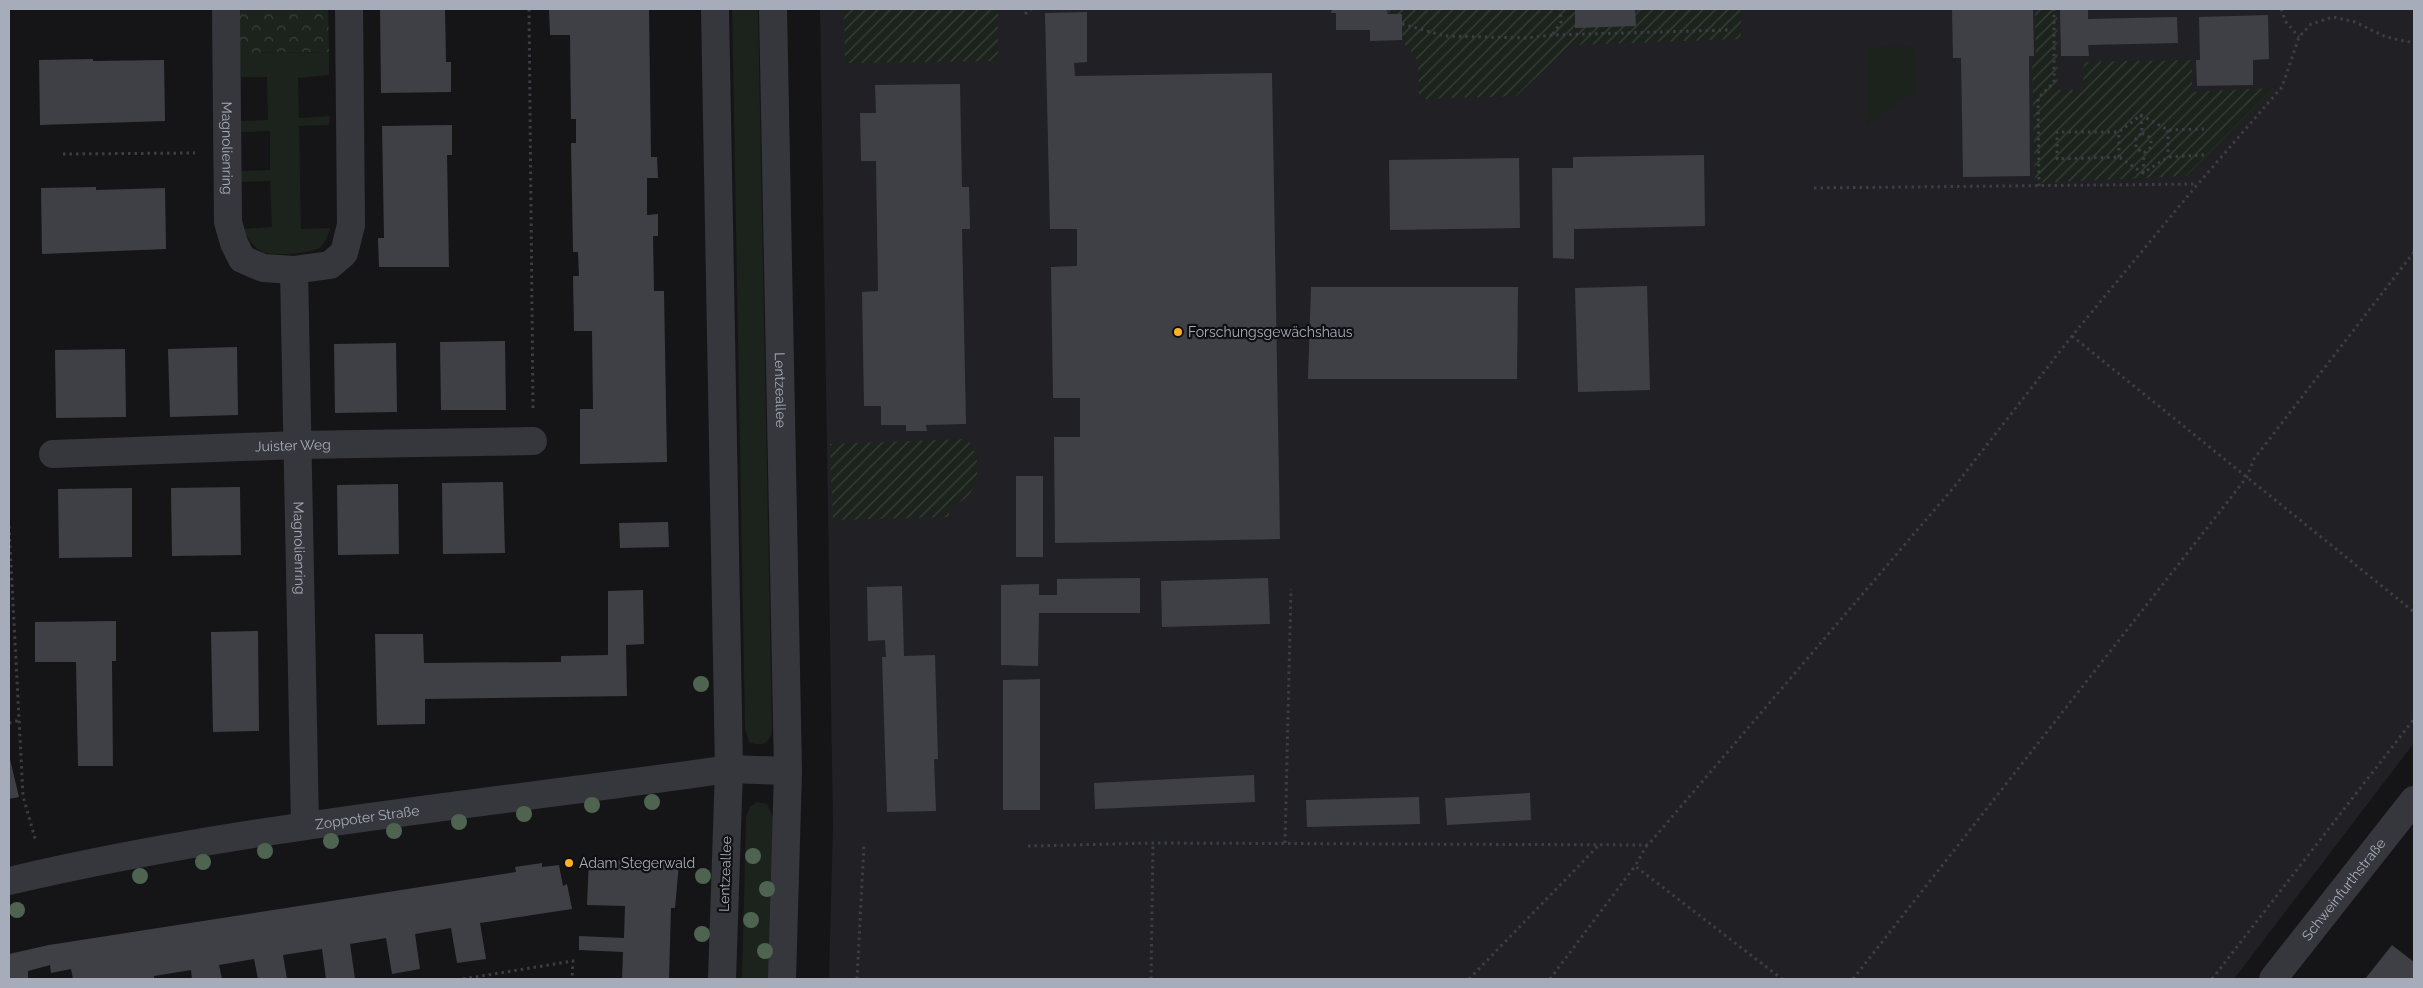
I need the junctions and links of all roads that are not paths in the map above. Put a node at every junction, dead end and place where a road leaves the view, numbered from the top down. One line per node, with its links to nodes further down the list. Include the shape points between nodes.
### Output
1 (226, 9): 5 (street, Magnolienring, via 228,222 242,259 263,268)
2 (349, 9): 5 (street, Magnolienring, via 351,225 344,253 330,265)
3 (715, 9): 9 (street, Lentzeallee)
4 (773, 9): 10 (street, Lentzeallee)
5 (294, 270): 7 (street, Magnolienring)
6 (534, 441): 7 (street, Juister Weg)
7 (299, 445): 8 (street, Juister Weg); 12 (street, Magnolienring)
8 (54, 454)
9 (728, 769): 10 (street); 12 (street, Zoppoter Straße); 14 (street, Lentzeallee)
10 (788, 771): 15 (street, Lentzeallee)
11 (2414, 800): 16 (street, Schweinfurthstraße)
12 (305, 824): 13 (street, Zoppoter Straße, via 137,853)
13 (9, 882)
14 (722, 979)
15 (782, 979)
16 (2273, 979)

